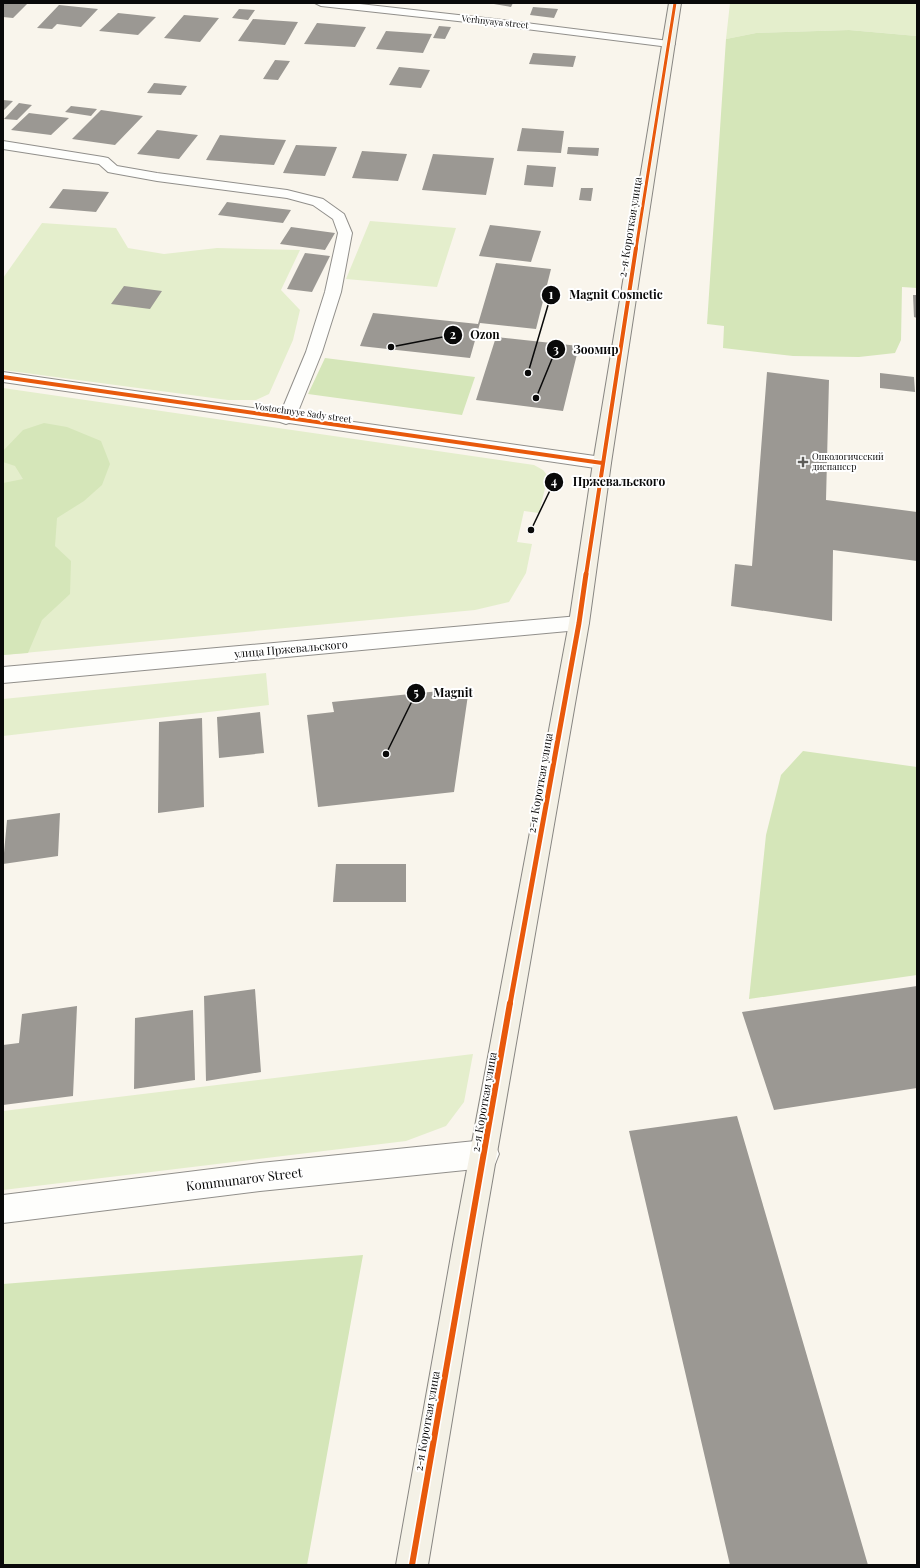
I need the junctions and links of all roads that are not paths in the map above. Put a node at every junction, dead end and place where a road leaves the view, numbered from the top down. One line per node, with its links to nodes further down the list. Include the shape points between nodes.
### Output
1 (321, 3): 3 (street, Verhnyaya street)
2 (676, 3): 3 (street, 2-я Короткая улица)
3 (669, 44): 7 (street, 2-я Короткая улица)
4 (3, 145): 6 (street, via 104,161 114,169 157,177 287,194 318,202 339,217 345,233 333,292 314,352)
5 (3, 377): 6 (street, Vostochnyye Sady street)
6 (286, 419): 7 (street, Vostochnyye Sady street)
7 (602, 464): 8 (street, 2-я Короткая улица)
8 (579, 623): 9 (street, улица Пржевальского); 10 (street, 2-я Короткая улица)
9 (3, 675)
10 (485, 1154): 11 (street, Kommunarov Street, via 260,1177); 12 (street, 2-я Короткая улица)
11 (3, 1209)
12 (412, 1565)

